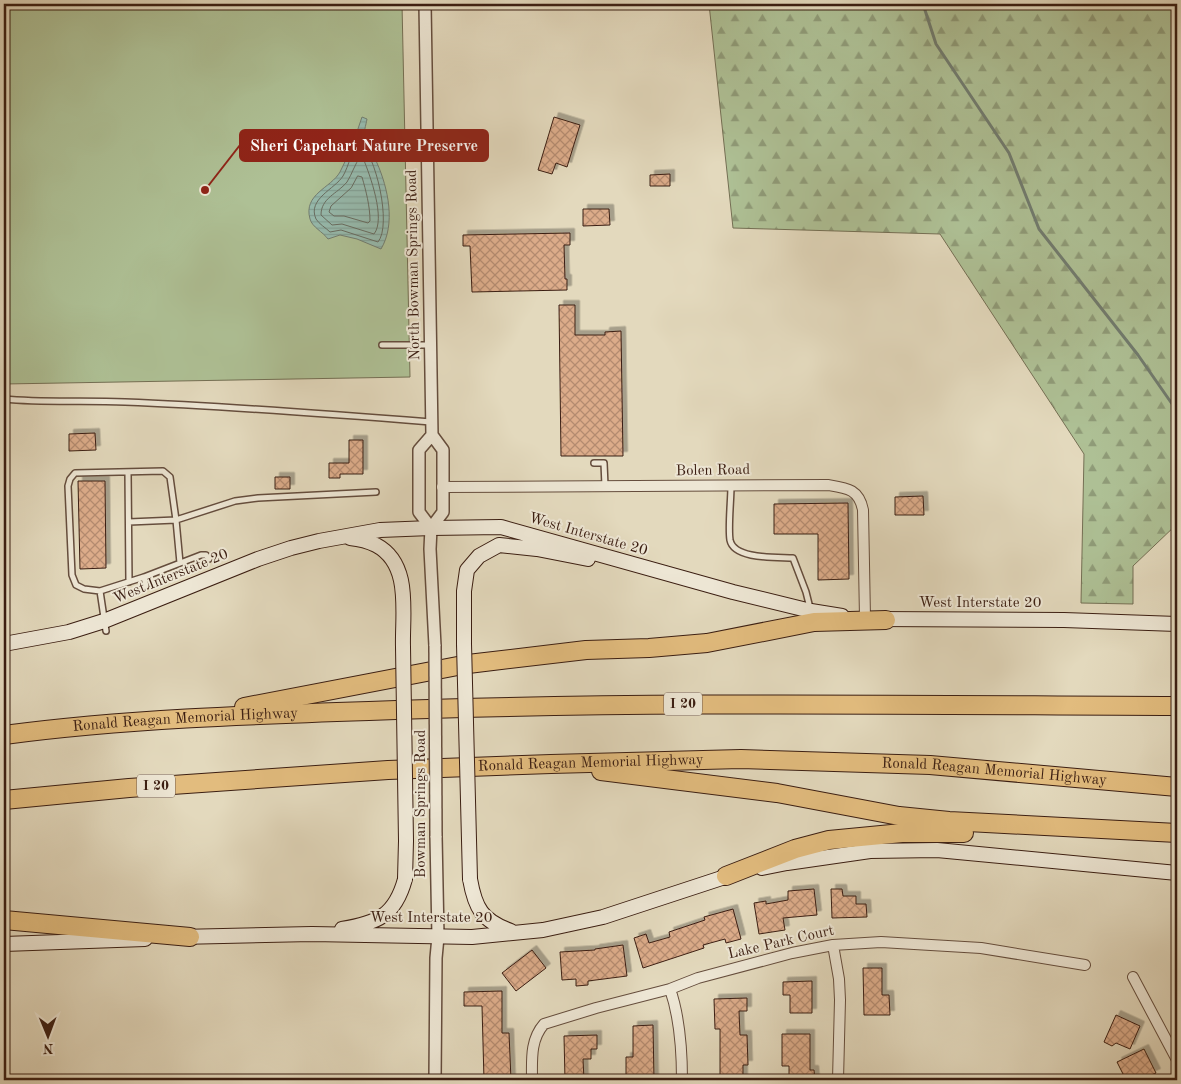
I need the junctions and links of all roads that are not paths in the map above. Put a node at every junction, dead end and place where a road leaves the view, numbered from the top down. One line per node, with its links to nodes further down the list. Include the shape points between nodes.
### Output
1 (425, 4): 3 (street, North Bowman Springs Road)
2 (382, 345): 3 (lane)
3 (430, 345): 5 (street, North Bowman Springs Road)
4 (4, 400): 5 (lane, via 198,405)
5 (432, 422): 6 (street, North Bowman Springs Road)
6 (432, 435): 10 (street, North Bowman Springs Road, via 442,450); 15 (street, via 419,450 419,512)
7 (594, 463): 11 (lane, via 604,463)
8 (128, 472): 13 (lane, via 163,471 170,478); 14 (lane); 23 (lane, via 76,473 68,486 72,574 76,585)
9 (731, 486): 11 (street, Bolen Road); 24 (lane, via 730,542 738,551 752,556 793,558); 25 (street, Bolen Road, via 828,485 849,489 857,496 863,510)
10 (442, 487): 11 (street, Bolen Road); 15 (street, North Bowman Springs Road, via 443,512)
11 (605, 487)
12 (376, 492): 13 (lane, via 235,501)
13 (176, 520): 14 (lane); 19 (lane)
14 (129, 522): 21 (lane)
15 (431, 528): 16 (main road, West Interstate 20, via 380,530); 18 (main road, West Interstate 20, via 501,527); 44 (street, Bowman Springs Road, bridge)
16 (344, 536): 28 (main road, West Interstate 20, via 258,559); 42 (main road, bridge, via 377,545 392,557 400,575 405,879 393,908 379,919)
17 (209, 559): 19 (lane, via 204,555)
18 (619, 560): 24 (main road, West Interstate 20); 41 (main road, bridge, via 580,558 499,545 479,556 467,570 464,644 470,879 473,898 482,914 496,926)
19 (180, 563): 20 (lane)
20 (144, 577): 21 (lane); 22 (lane)
21 (129, 582): 23 (lane)
22 (146, 586)
23 (100, 591): 28 (lane)
24 (811, 611): 25 (main road, West Interstate 20)
25 (865, 618): 26 (main road, West Interstate 20)
26 (886, 620): 27 (main road, West Interstate 20); 31 (highway, via 814,622 707,643 586,650 468,664)
27 (1177, 624)
28 (105, 626): 29 (main road, West Interstate 20)
29 (4, 644)
30 (1177, 706): 31 (highway, Ronald Reagan Memorial Highway / I 20, via 583,704)
31 (188, 717): 32 (highway, Ronald Reagan Memorial Highway / I 20)
32 (4, 735)
33 (551, 764): 34 (highway, Ronald Reagan Memorial Highway / I 20, via 742,759 920,765); 35 (highway, Ronald Reagan Memorial Highway / I 20, via 299,776); 36 (highway, via 777,794 899,816)
34 (1177, 787)
35 (4, 800)
36 (1066, 827): 37 (highway); 39 (highway, via 902,833 829,840 795,849)
37 (1177, 833)
38 (1177, 873): 39 (main road, West Interstate 20, via 928,850 870,851 788,862)
39 (726, 876): 41 (main road, West Interstate 20, via 603,917)
40 (4, 920): 43 (highway)
41 (514, 933): 44 (main road, West Interstate 20)
42 (312, 934): 43 (main road, West Interstate 20); 44 (main road, West Interstate 20)
43 (190, 937): 45 (main road, West Interstate 20)
44 (438, 937): 51 (street, Bowman Springs Road)
45 (4, 944)
46 (833, 944): 47 (street, Lake Park Court, via 881,942 981,948); 49 (street, Lake Park Court, via 698,978); 54 (street, via 840,1000)
47 (1085, 965)
48 (1133, 976): 50 (street)
49 (670, 989): 52 (street, Lake Park Court, via 544,1024 532,1048); 53 (street, via 682,1047)
50 (1177, 1060)
51 (435, 1080)
52 (532, 1080)
53 (682, 1080)
54 (838, 1080)

